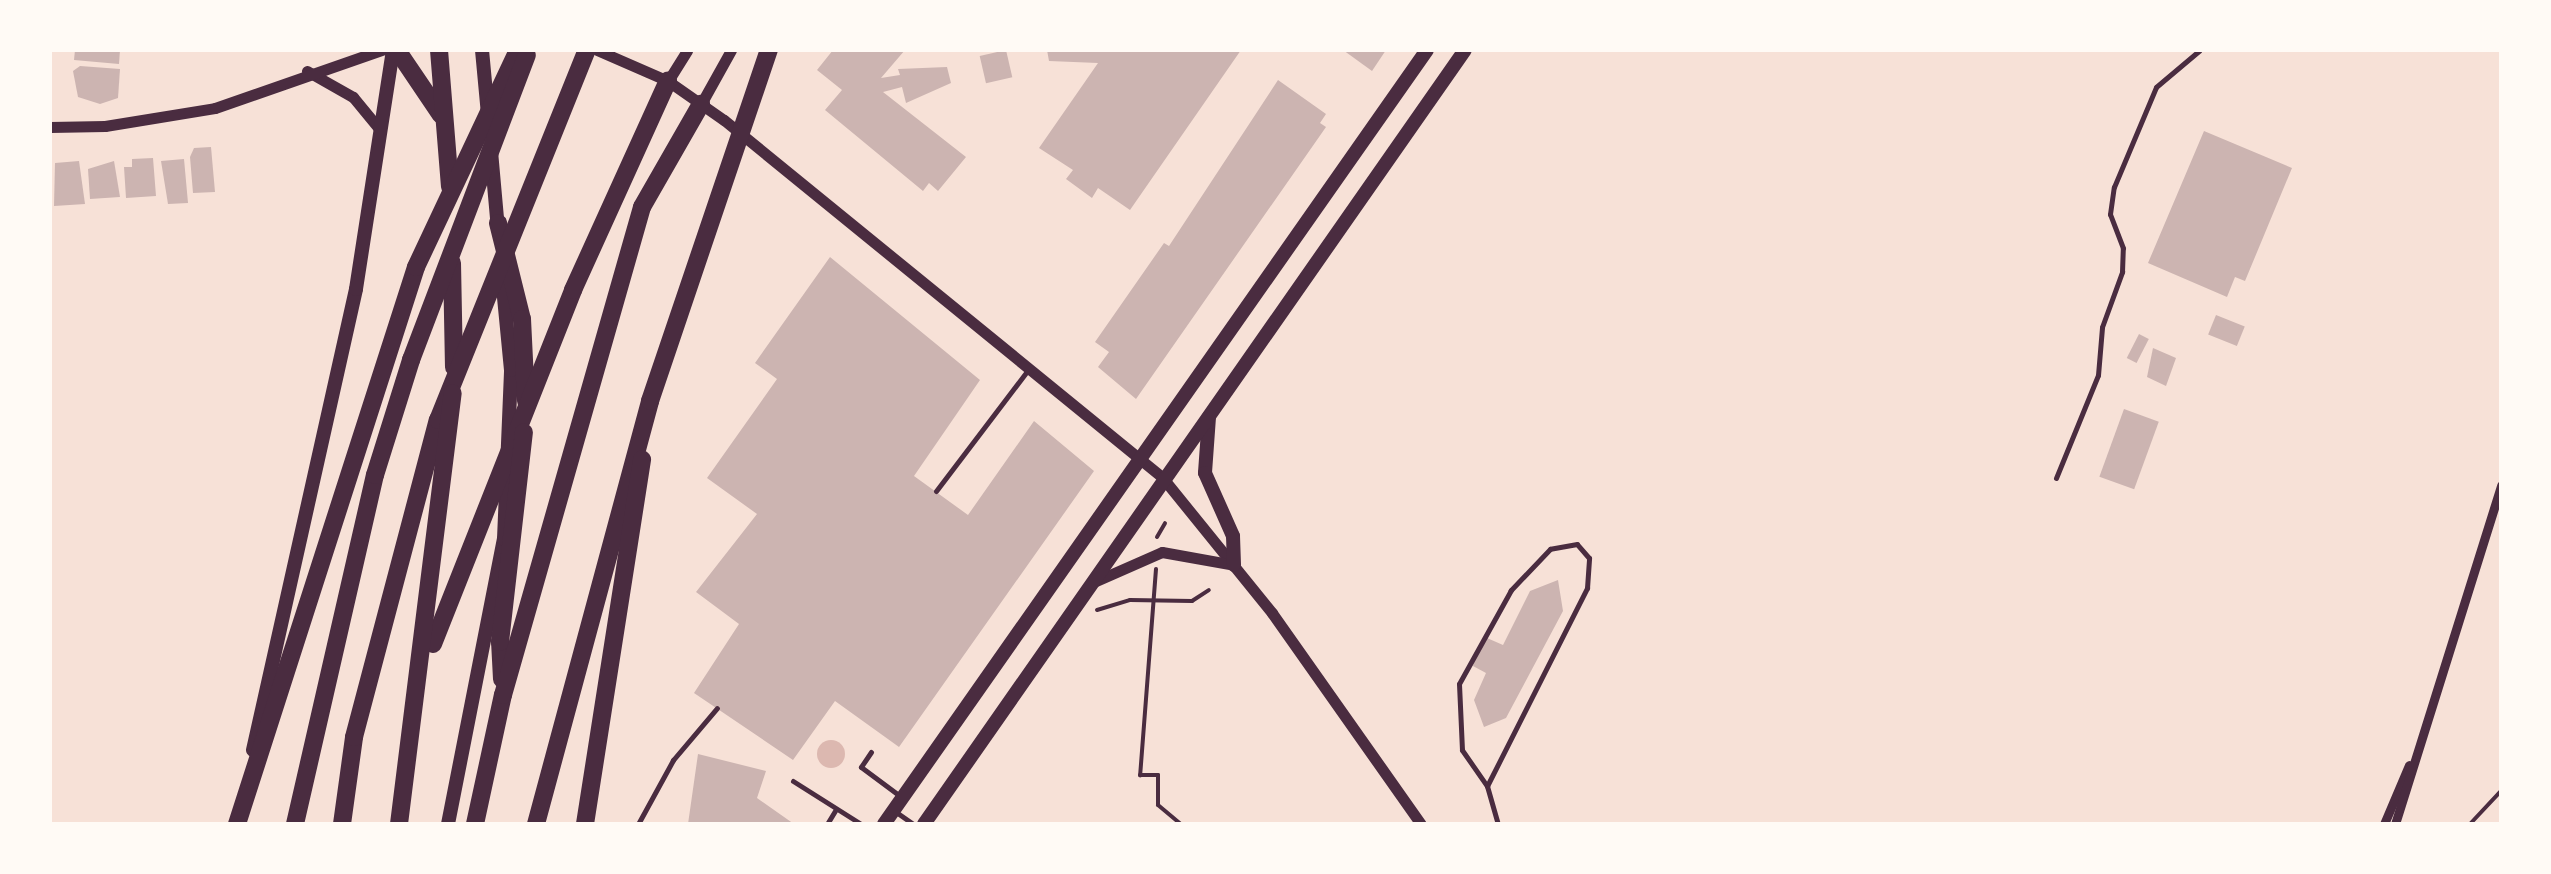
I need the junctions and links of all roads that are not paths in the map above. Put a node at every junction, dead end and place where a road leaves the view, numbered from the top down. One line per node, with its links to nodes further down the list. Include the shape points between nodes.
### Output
1 (382, 50): 15 (street)
2 (395, 50): 19 (main road); 20 (highway, via 429,89)
3 (440, 50): 20 (highway)
4 (482, 50): 21 (main road)
5 (518, 50): 41 (highway, via 416,267)
6 (529, 50): 42 (highway, via 411,360 351,573)
7 (586, 50): 43 (highway, via 438,420 354,737)
8 (597, 50): 16 (street)
9 (687, 50): 16 (street)
10 (731, 50): 17 (street)
11 (769, 50): 23 (highway)
12 (1427, 50): 25 (main road)
13 (1465, 50): 24 (main road)
14 (2200, 50): 27 (lane, via 2156,87 2114,187 2110,214 2123,248 2122,272 2102,327 2098,375)
15 (307, 71): 18 (street, via 215,108 104,126); 19 (street, via 353,97)
16 (668, 81): 17 (street); 32 (highway, via 573,290)
17 (701, 104): 22 (street); 33 (highway, via 642,206)
18 (50, 127)
19 (381, 131): 41 (main road, via 356,289)
20 (448, 132): 32 (highway, via 452,428)
21 (498, 223): 33 (highway, via 522,319 527,385 500,642); 45 (main road, via 511,370 504,539)
22 (1030, 368): 25 (street); 29 (lane)
23 (650, 401): 47 (highway); 48 (highway)
24 (1210, 412): 26 (main road); 30 (main road, via 1205,473 1233,536)
25 (1138, 456): 26 (street); 39 (main road)
26 (1162, 477): 30 (street); 31 (main road)
27 (2056, 478)
28 (2501, 485): 35 (street)
29 (936, 492)
30 (1234, 564): 31 (street, via 1155,553); 55 (street)
31 (1089, 584): 54 (main road)
32 (422, 673): 44 (highway)
33 (502, 695): 46 (highway)
34 (716, 708): 49 (lane, via 674,760)
35 (2420, 740): 57 (street); 58 (street)
36 (871, 752): 39 (lane, via 860,767)
37 (793, 781): 40 (lane)
38 (1487, 786): 38 (lane, via 1462,750 1456,702 1462,676 1521,578 1550,549 1577,544 1589,558 1586,588); 56 (lane)
39 (898, 804): 52 (main road); 53 (lane)
40 (836, 808): 50 (lane); 51 (lane)
41 (237, 824)
42 (296, 824)
43 (342, 824)
44 (399, 824)
45 (448, 824)
46 (475, 824)
47 (536, 824)
48 (585, 824)
49 (638, 824)
50 (827, 824)
51 (861, 824)
52 (884, 824)
53 (913, 824)
54 (924, 824)
55 (1421, 824)
56 (1498, 824)
57 (2384, 824)
58 (2395, 824)

